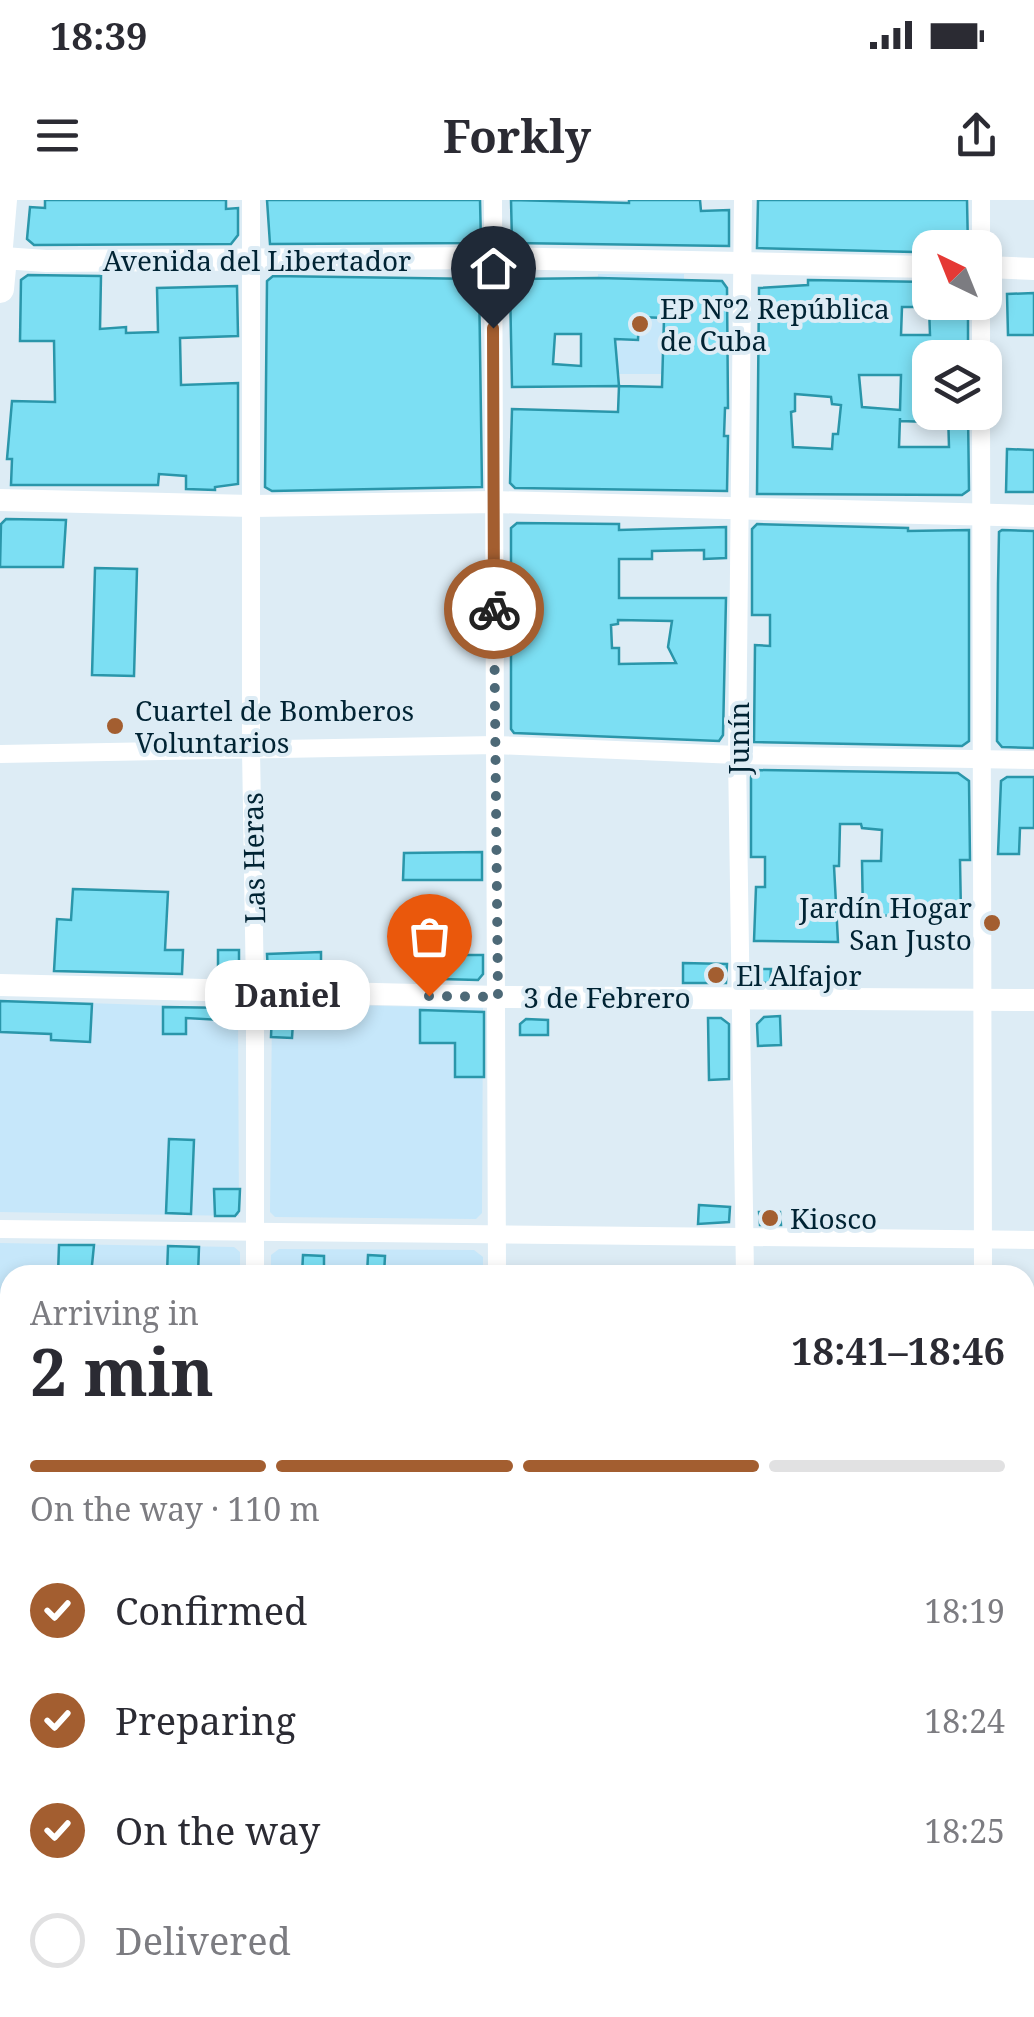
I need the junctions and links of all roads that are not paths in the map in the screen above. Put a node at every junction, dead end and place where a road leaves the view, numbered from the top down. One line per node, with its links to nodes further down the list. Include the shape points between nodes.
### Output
1 (8, 200): 7 (street)
2 (251, 200): 9 (street, Las Heras)
3 (493, 200): 8 (street)
4 (743, 200): 10 (street, Junín)
5 (981, 200): 6 (street)
6 (981, 230)
7 (2, 257): 9 (main road, Avenida del Libertador); 14 (main road)
8 (493, 258): 9 (main road, Avenida del Libertador); 10 (main road, Avenida del Libertador); 17 (street)
9 (251, 259): 18 (street, Las Heras)
10 (742, 264): 11 (main road, Avenida del Libertador); 19 (street, Junín)
11 (912, 267)
12 (1002, 268): 13 (main road)
13 (1034, 268)
14 (0, 289)
15 (981, 430): 20 (street)
16 (0, 500): 18 (main road)
17 (494, 502): 18 (main road); 19 (main road); 22 (street)
18 (251, 506): 23 (street, Las Heras)
19 (739, 510): 20 (main road); 25 (street, Junín)
20 (981, 515): 21 (main road); 26 (street)
21 (1034, 516)
22 (495, 744): 23 (street); 25 (street); 30 (street)
23 (251, 749): 24 (street); 29 (street, Las Heras)
24 (0, 754)
25 (738, 755): 26 (street); 31 (street, Junín)
26 (980, 758): 27 (street); 32 (street)
27 (1034, 760)
28 (0, 985): 29 (main road, 3 de Febrero)
29 (255, 992): 30 (main road, 3 de Febrero); 35 (street, Las Heras)
30 (498, 997): 31 (main road, 3 de Febrero); 36 (street)
31 (741, 997): 32 (main road, 3 de Febrero); 37 (street, Junín)
32 (982, 1000): 33 (main road, 3 de Febrero); 38 (street)
33 (1034, 1000)
34 (0, 1228): 35 (street)
35 (256, 1232): 36 (street); 40 (street, Las Heras)
36 (497, 1234): 37 (street); 41 (street)
37 (744, 1237): 38 (street); 42 (street, Junín)
38 (983, 1240): 39 (street); 43 (street)
39 (1034, 1240)
40 (255, 1265)
41 (497, 1265)
42 (745, 1265)
43 (983, 1265)

